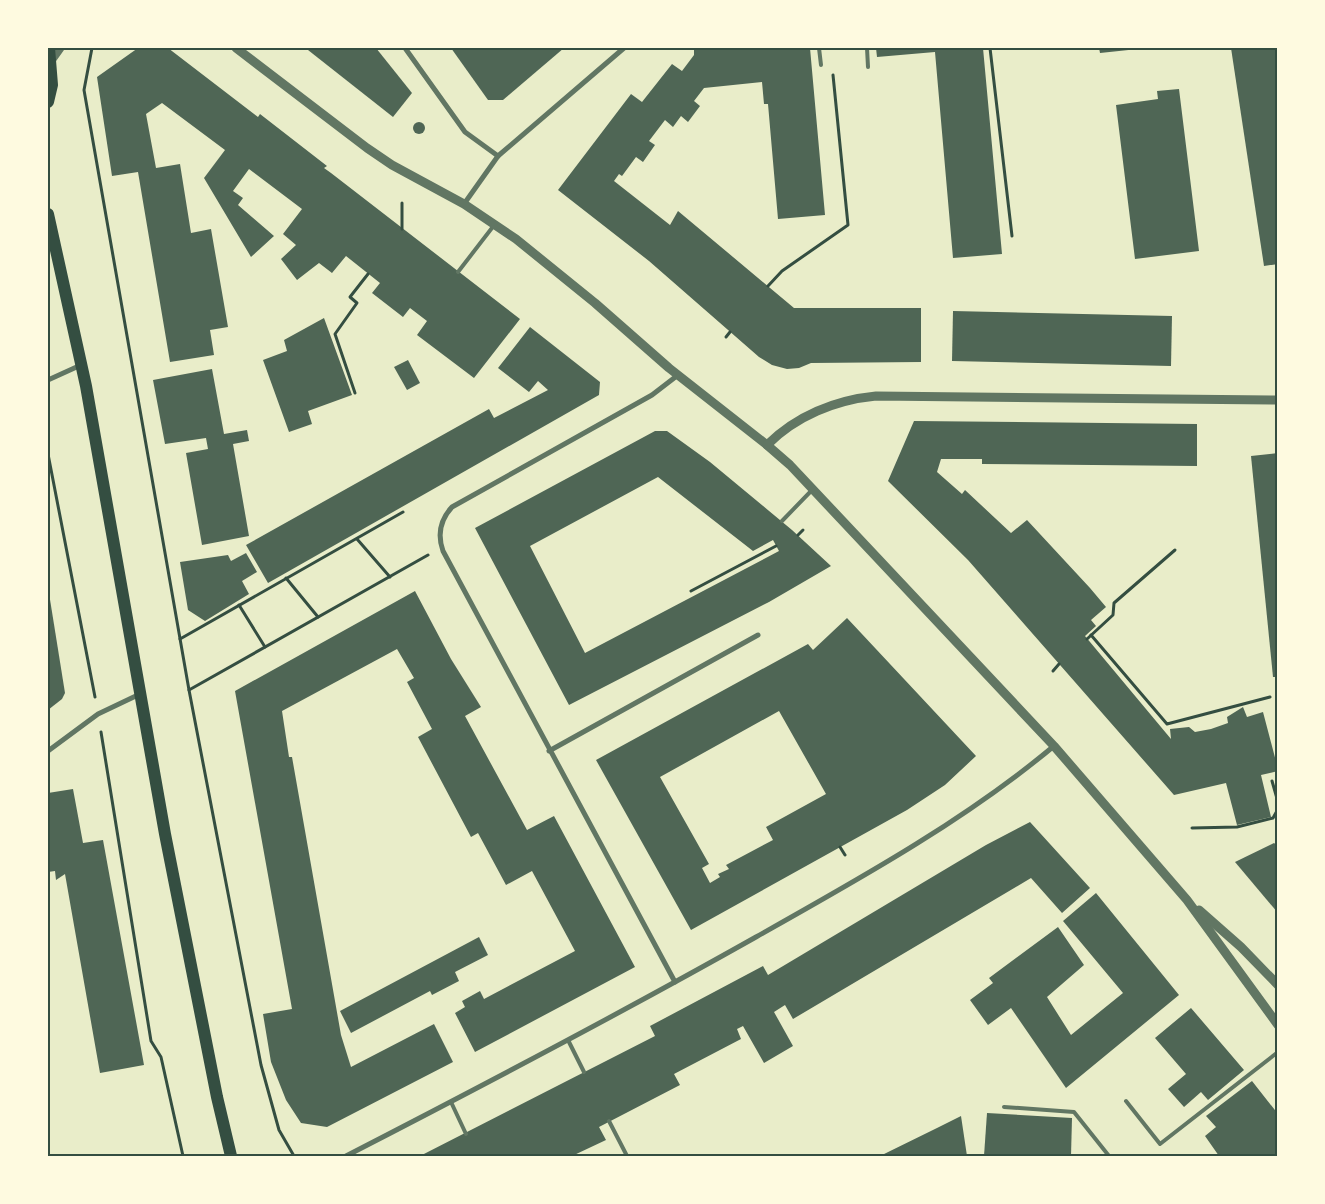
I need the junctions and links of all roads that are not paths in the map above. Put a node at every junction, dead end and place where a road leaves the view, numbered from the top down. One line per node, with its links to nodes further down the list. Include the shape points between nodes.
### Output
1 (49, 48): 8 (main road)
2 (60, 48): 8 (street)
3 (236, 48): 13 (street, via 366,148)
4 (405, 48): 12 (street, via 465,132)
5 (624, 48): 12 (street)
6 (819, 48): 9 (lane)
7 (867, 48): 10 (lane)
8 (50, 62): 11 (main road, via 52,85)
9 (821, 65)
10 (868, 67)
11 (48, 102)
12 (498, 156): 13 (street)
13 (464, 204): 15 (street)
14 (48, 214): 16 (main road)
15 (495, 224): 17 (lane); 19 (street, via 589,297)
16 (49, 230): 18 (main road)
17 (458, 272)
18 (81, 364): 20 (street); 26 (main road)
19 (678, 374): 22 (street); 29 (street, via 652,395 452,507 441,524 439,534 443,551)
20 (48, 380)
21 (1278, 400): 22 (street, via 876,396 824,408 795,422)
22 (768, 445): 23 (street)
23 (813, 489): 24 (lane); 27 (street)
24 (782, 521)
25 (758, 635): 29 (street)
26 (141, 693): 28 (street, via 98,714); 42 (main road, via 199,1010)
27 (1054, 746): 30 (street); 31 (street, via 1011,781 858,879)
28 (48, 751)
29 (549, 751): 31 (street)
30 (1187, 900): 32 (street, via 1241,947); 33 (street)
31 (675, 982): 34 (street)
32 (1278, 985)
33 (1276, 1019)
34 (568, 1040): 36 (lane); 38 (street)
35 (1278, 1052): 37 (lane, via 1160,1144)
36 (584, 1072)
37 (1126, 1101)
38 (451, 1102): 41 (lane); 43 (street)
39 (1004, 1107): 45 (lane, via 1074,1112)
40 (609, 1122): 44 (lane)
41 (466, 1134)
42 (231, 1156)
43 (346, 1156)
44 (627, 1156)
45 (1109, 1156)

